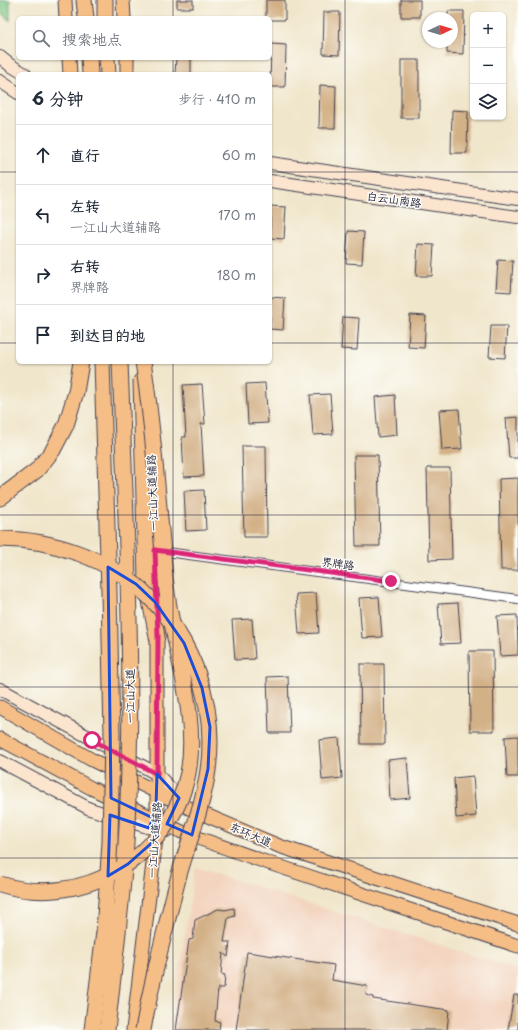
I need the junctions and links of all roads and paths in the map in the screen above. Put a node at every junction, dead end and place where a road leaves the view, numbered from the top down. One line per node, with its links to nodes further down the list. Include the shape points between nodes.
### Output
1 (65, 0): 5 (main road)
2 (84, 0): 6 (highway)
3 (105, 0): 7 (highway)
4 (123, 0): 8 (main road)
5 (66, 16)
6 (86, 16)
7 (105, 16)
8 (124, 16)
9 (0, 57): 14 (main road)
10 (69, 60): 15 (main road)
11 (89, 60): 16 (highway)
12 (107, 60): 17 (highway)
13 (126, 60): 18 (main road)
14 (21, 72)
15 (70, 72)
16 (90, 72)
17 (108, 72)
18 (128, 72)
19 (0, 81): 20 (main road)
20 (16, 91)
21 (272, 163): 23 (main road, 白云山南路)
22 (272, 181): 24 (main road, 白云山南路)
23 (518, 199)
24 (518, 217)
25 (81, 364): 31 (highway, via 76,392 66,425 53,450 37,470)
26 (102, 364): 47 (highway, 一江山大道, bridge, via 112,736 110,842 104,932)
27 (120, 364): 48 (highway, 一江山大道, bridge, via 129,594 129,736 126,842 119,932)
28 (141, 364): 35 (highway, bridge, via 146,580)
29 (141, 364): 44 (highway, bridge, via 150,408 166,593 188,717 190,749 185,784 174,811 156,840 128,864 106,876 61,890 20,888)
30 (147, 364): 33 (main road, 一江山大道辅路)
31 (0, 498)
32 (0, 539): 50 (highway, bridge, via 40,542 84,555 136,584 175,628 190,656 202,688 210,727 208,769 200,810 160,950)
33 (155, 550): 34 (street, 界牌路); 35 (main road, 一江山大道辅路)
34 (518, 599)
35 (158, 637): 40 (main road, 一江山大道辅路)
36 (0, 689): 40 (main road)
37 (0, 707): 41 (main road, 东环大道, via 92,760)
38 (0, 739): 43 (main road, 东环大道)
39 (0, 761): 43 (main road, via 90,809)
40 (157, 774): 41 (main road, 一江山大道辅路); 42 (main road)
41 (157, 793): 42 (main road, 东环大道); 43 (main road, 一江山大道辅路)
42 (189, 808): 45 (main road, 东环大道, via 279,846)
43 (157, 825): 46 (main road, 东环大道); 49 (main road, 一江山大道辅路)
44 (0, 884)
45 (518, 924)
46 (518, 946)
47 (92, 1030)
48 (107, 1030)
49 (133, 1030)
50 (143, 1030)

